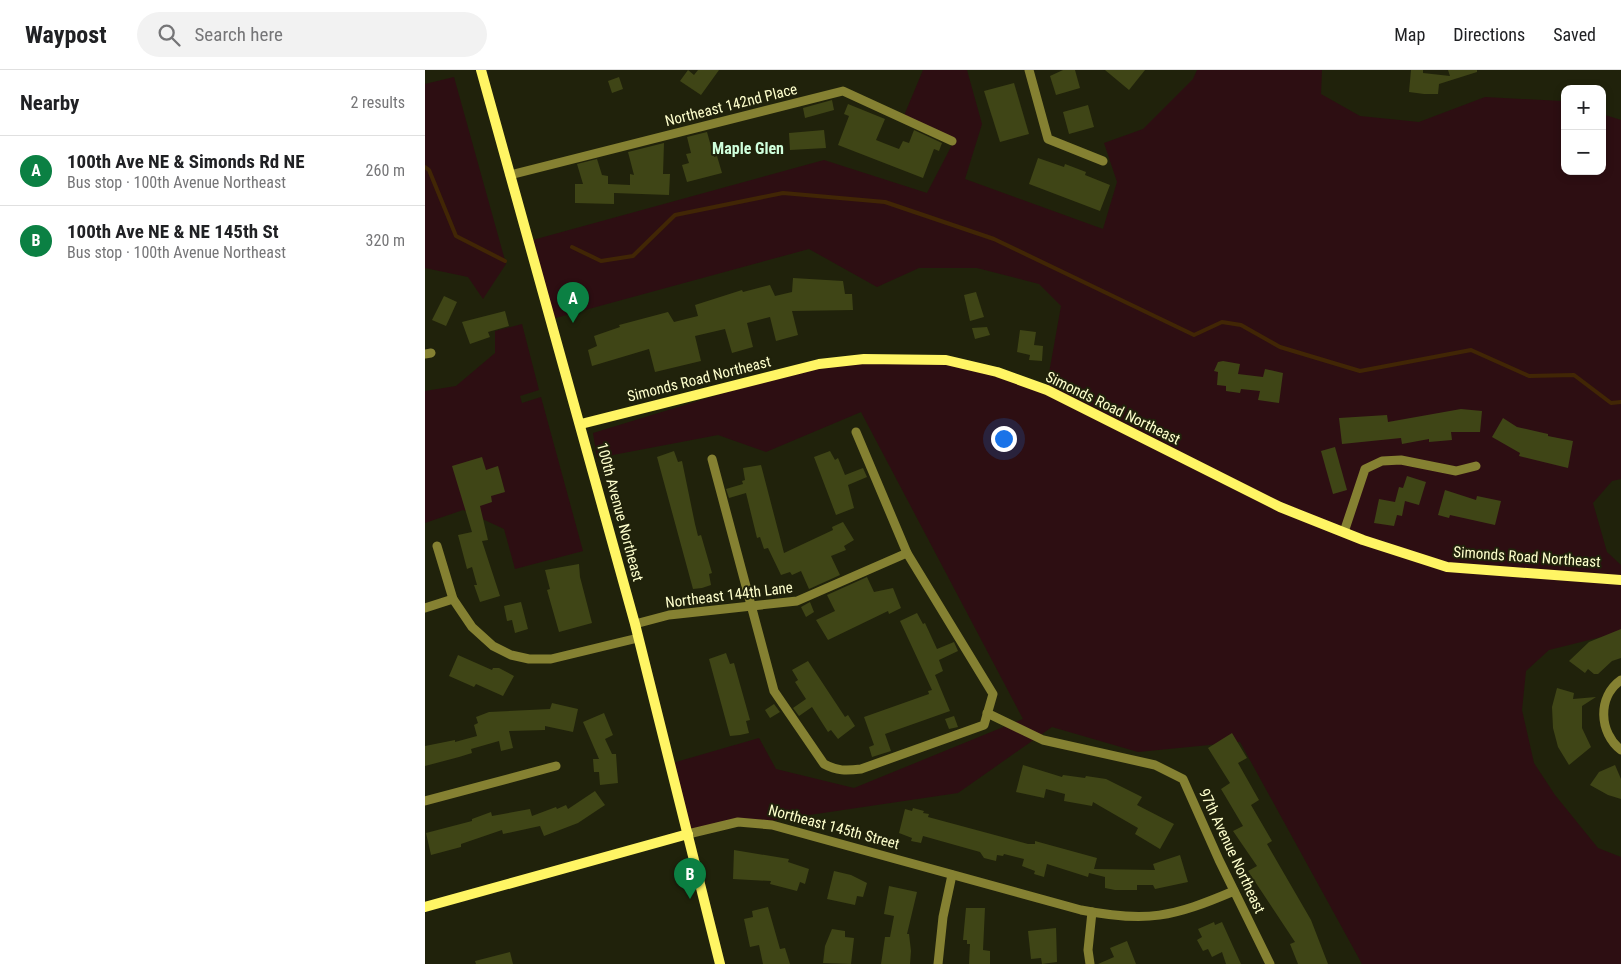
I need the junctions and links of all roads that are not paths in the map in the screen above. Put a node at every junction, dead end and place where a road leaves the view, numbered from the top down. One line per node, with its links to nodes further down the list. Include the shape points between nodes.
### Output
1 (481, 70): 5 (main road, 100th Avenue Northeast)
2 (1029, 70): 4 (street, via 1049,139)
3 (952, 141): 5 (street, Northeast 142nd Place, via 843,91)
4 (1103, 161)
5 (510, 175): 6 (main road, 100th Avenue Northeast)
6 (581, 424): 10 (main road, Simonds Road Northeast, via 819,364 864,359 945,360 997,372 1047,390 1280,507); 17 (main road, 100th Avenue Northeast)
7 (856, 432): 12 (street)
8 (712, 459): 15 (street)
9 (1476, 466): 10 (street, via 1456,471 1401,460 1382,461 1370,466 1365,470)
10 (1344, 532): 13 (main road, Simonds Road Northeast, via 1447,567)
11 (437, 546): 14 (street)
12 (907, 553): 15 (street, Northeast 144th Lane, via 797,601); 20 (street, via 993,694)
13 (1621, 580)
14 (453, 599): 16 (street); 18 (street, via 473,628 493,646 529,659 551,658)
15 (753, 607): 17 (street, Northeast 144th Lane, via 669,615); 20 (street, via 774,691 824,764 835,770 861,769 984,725)
16 (425, 608)
17 (635, 624): 18 (main road, 100th Avenue Northeast)
18 (638, 638): 24 (main road, 100th Avenue Northeast)
19 (1621, 680): 21 (street, via 1607,696 1603,712 1605,729 1613,744)
20 (987, 713): 26 (street, 97th Avenue Northeast, via 1043,740 1155,765 1183,779)
21 (1621, 750)
22 (557, 766): 23 (street)
23 (425, 801)
24 (688, 834): 25 (street, Northeast 145th Street, via 738,822 772,825); 27 (main road, Northeast 145th Street); 29 (main road, 100th Avenue Northeast)
25 (952, 874): 28 (street, Northeast 145th Street); 30 (street)
26 (1234, 891): 28 (street, Northeast 145th Street, via 1174,914 1129,918); 32 (street, 97th Avenue Northeast)
27 (425, 907)
28 (1092, 912): 31 (street)
29 (720, 964)
30 (938, 964)
31 (1089, 964)
32 (1270, 964)

